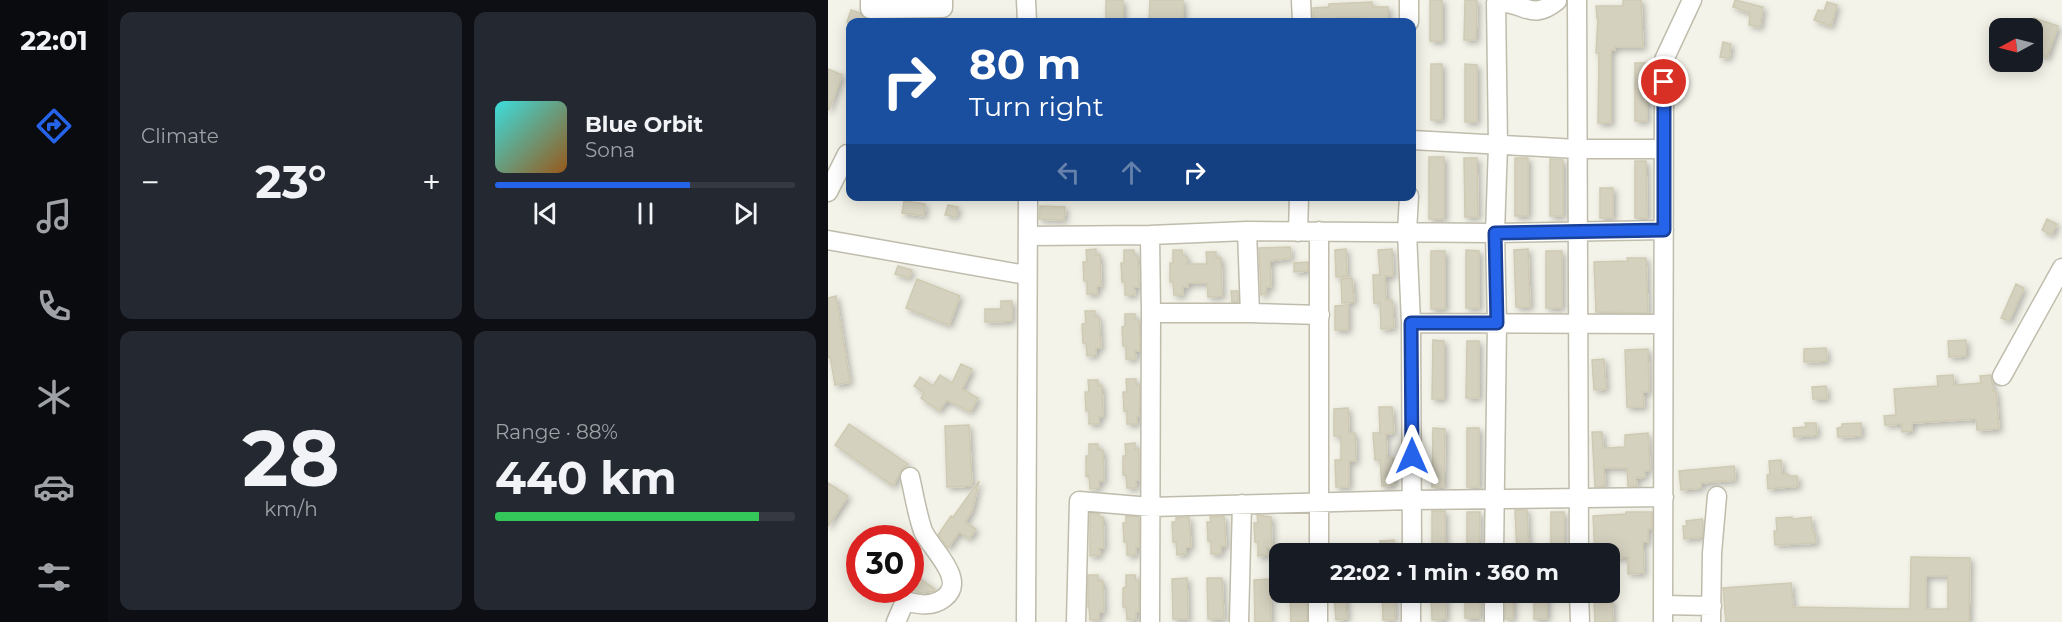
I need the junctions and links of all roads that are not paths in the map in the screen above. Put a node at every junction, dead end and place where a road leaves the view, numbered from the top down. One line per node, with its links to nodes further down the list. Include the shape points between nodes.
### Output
1 (870, 0): 2 (street, via 870,9 943,8)
2 (943, 0)
3 (1026, 0): 9 (street)
4 (1301, 0): 10 (street)
5 (1409, 0): 11 (street)
6 (1577, 0): 14 (street)
7 (1692, 0): 15 (street, via 1664,60)
8 (1557, 1): 13 (street, via 1538,11 1513,2 1497,3)
9 (1026, 18)
10 (1302, 18)
11 (1409, 18)
12 (1416, 140): 13 (street)
13 (1498, 145): 14 (street); 27 (street)
14 (1577, 149): 15 (street); 24 (street)
15 (1664, 149): 21 (street)
16 (846, 156): 17 (street)
17 (828, 192)
18 (1028, 201): 29 (street)
19 (1299, 201): 25 (street)
20 (1409, 201): 26 (street)
21 (1664, 230): 24 (street); 39 (street)
22 (1247, 231): 25 (street); 28 (street); 34 (street)
23 (1319, 231): 25 (street); 26 (street); 35 (street)
24 (1578, 231): 27 (street); 36 (street)
25 (1298, 232)
26 (1407, 232): 27 (street); 37 (street)
27 (1495, 233): 38 (street)
28 (1150, 235): 29 (street); 33 (street)
29 (1028, 236): 32 (street)
30 (828, 240): 32 (street)
31 (2062, 268): 40 (street)
32 (1026, 275): 61 (street)
33 (1151, 313): 34 (street); 49 (street)
34 (1250, 313): 35 (street)
35 (1320, 315): 47 (street)
36 (1578, 322): 38 (street); 39 (street); 43 (street)
37 (1411, 323): 38 (street); 46 (street)
38 (1497, 323): 45 (street)
39 (1664, 324): 44 (street)
40 (2002, 376)
41 (910, 477): 60 (street, via 924,532 952,575 952,585 941,601 929,605 905,601)
42 (1717, 496): 59 (street)
43 (1579, 497): 44 (street); 45 (street); 53 (street)
44 (1664, 497): 58 (street)
45 (1495, 499): 46 (street); 52 (street)
46 (1412, 500): 47 (street); 51 (street)
47 (1319, 502): 48 (street); 50 (street)
48 (1242, 504): 49 (street); 64 (street)
49 (1151, 507): 62 (street, via 1079,501); 63 (street)
50 (1318, 543)
51 (1412, 543)
52 (1494, 543)
53 (1579, 543)
54 (1318, 603): 65 (street)
55 (1412, 603): 66 (street)
56 (1494, 603): 67 (street)
57 (1580, 603): 68 (street)
58 (1664, 614): 59 (street)
59 (1712, 614)
60 (896, 622)
61 (1026, 622)
62 (1076, 622)
63 (1150, 622)
64 (1239, 622)
65 (1318, 622)
66 (1411, 622)
67 (1494, 622)
68 (1580, 622)

